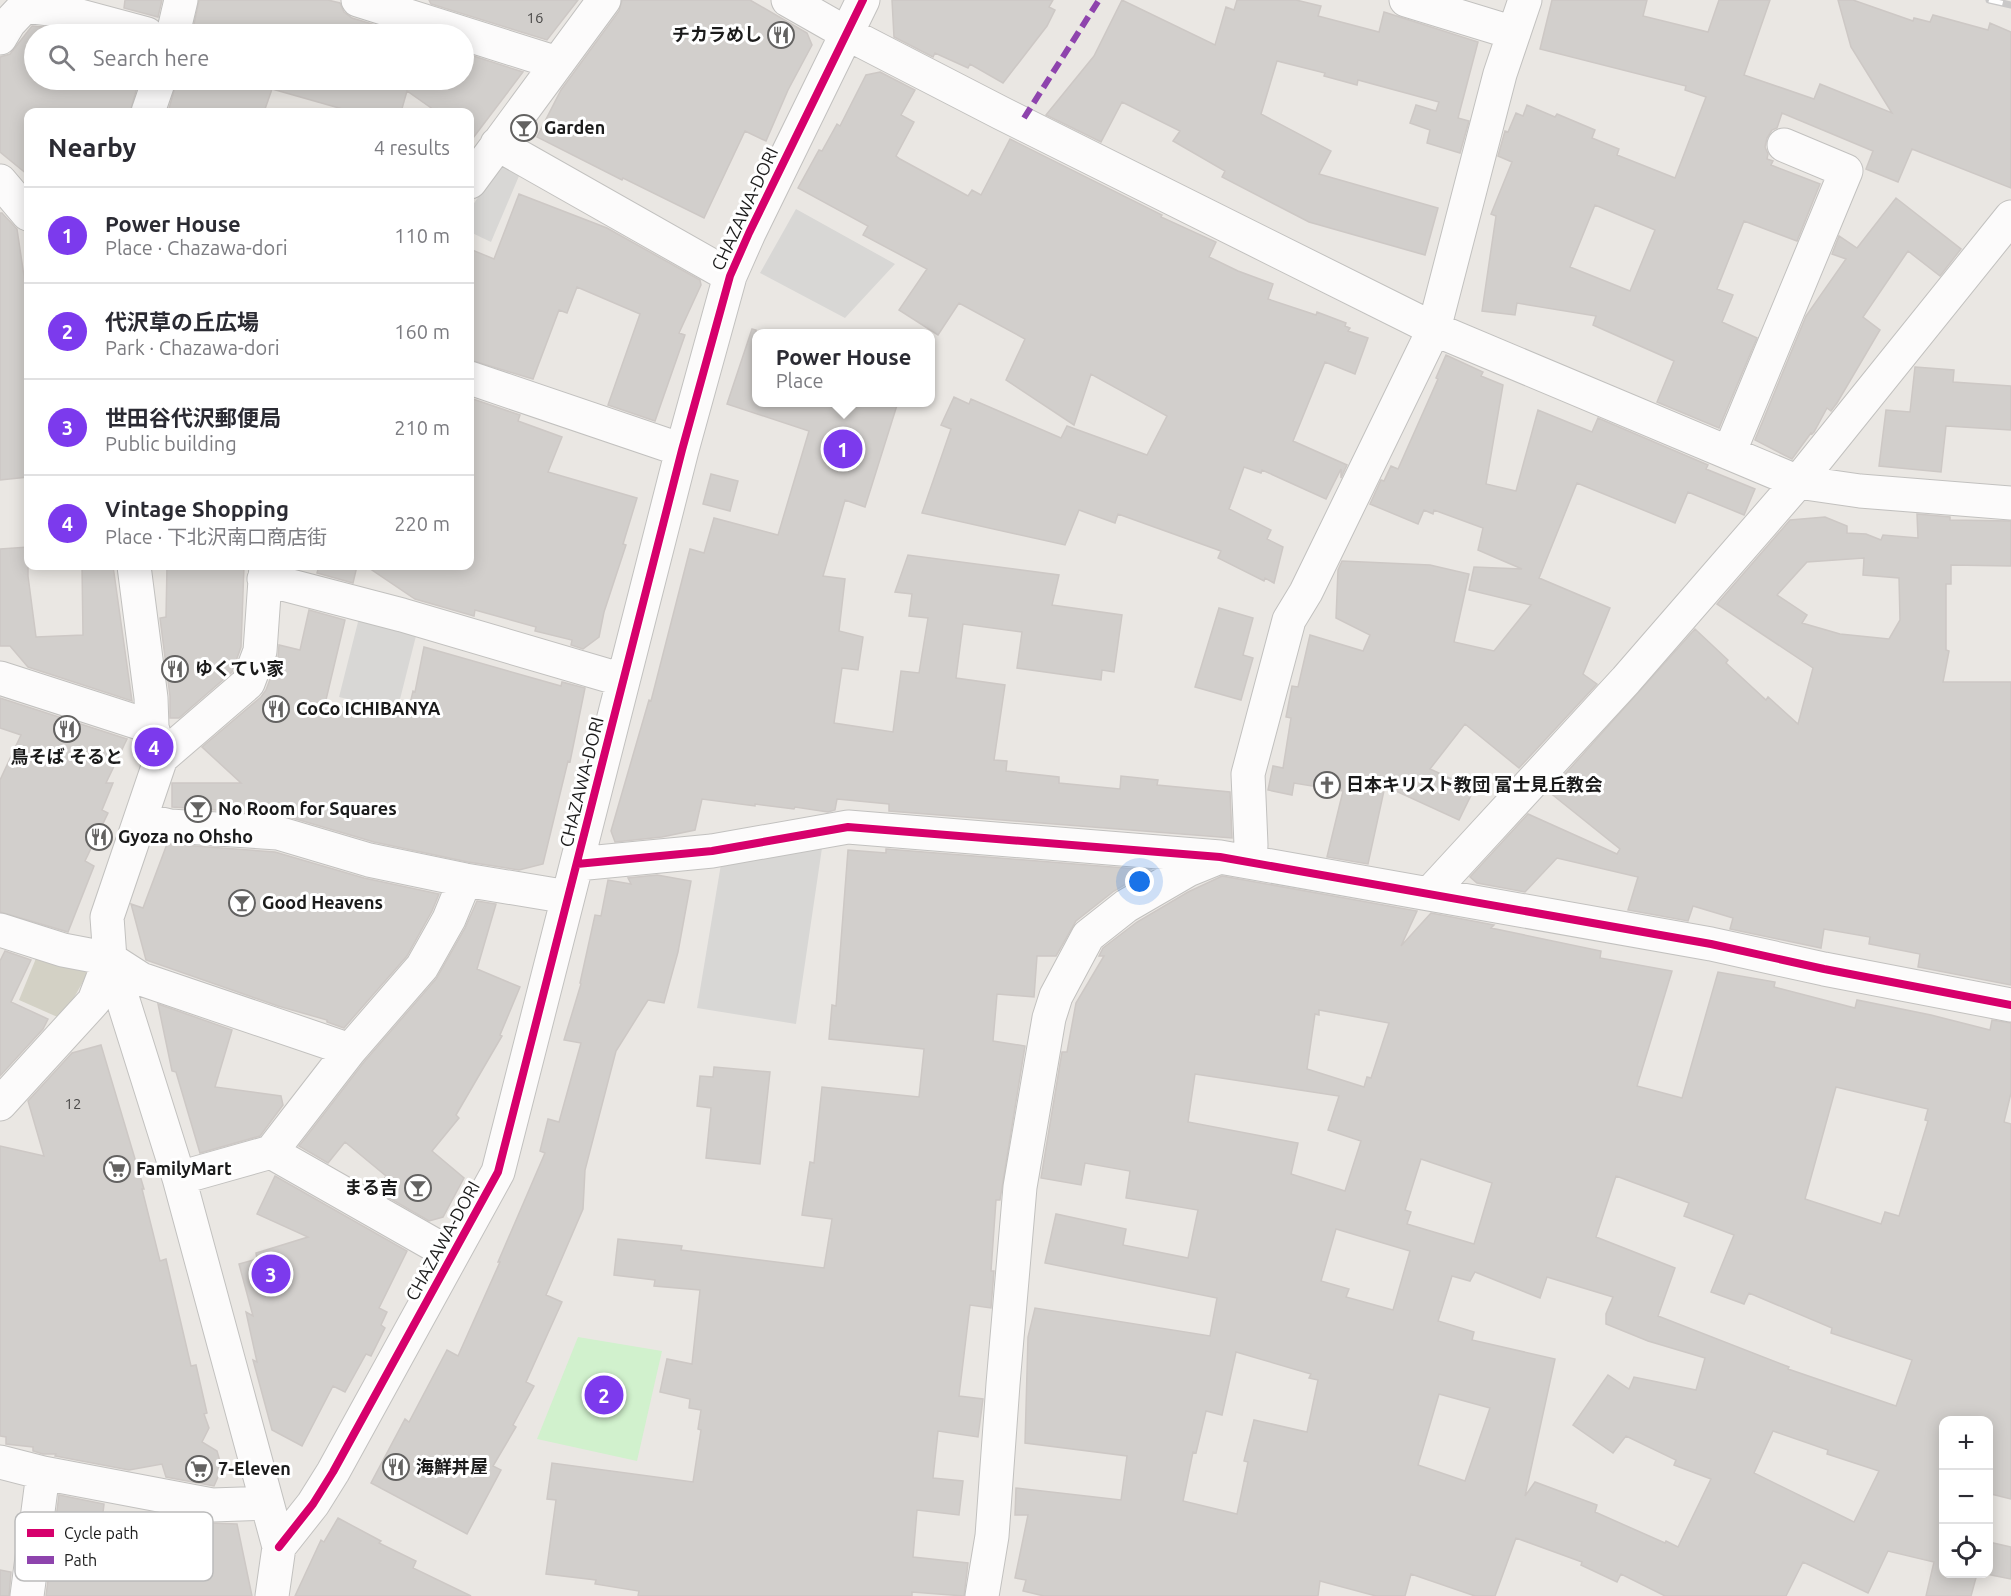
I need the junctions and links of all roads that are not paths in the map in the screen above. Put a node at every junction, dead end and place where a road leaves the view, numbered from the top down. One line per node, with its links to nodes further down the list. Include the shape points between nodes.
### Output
1 (181, 0): 10 (street)
2 (358, 0): 11 (street)
3 (604, 0): 16 (street)
4 (789, 0): 12 (street)
5 (863, 0): 12 (street, CHAZAWA-DORI)
6 (1406, 0): 13 (street)
7 (1525, 0): 13 (street)
8 (59, 5): 9 (street); 15 (street, via 25,6)
9 (117, 24)
10 (175, 24)
11 (434, 24)
12 (846, 33): 25 (street, CHAZAWA-DORI); 26 (street)
13 (1514, 33): 26 (street)
14 (474, 37): 16 (street)
15 (0, 38)
16 (557, 63): 19 (street)
17 (156, 90): 18 (street)
18 (149, 108)
19 (497, 144): 21 (street); 25 (street)
20 (1784, 145): 29 (street, via 1846,171)
21 (474, 176)
22 (0, 182): 23 (street)
23 (24, 209)
24 (2007, 229): 30 (street)
25 (730, 276): 28 (street, CHAZAWA-DORI)
26 (1434, 329): 29 (street); 39 (street, via 1306,592 1288,620 1248,774 1251,845)
27 (474, 379): 28 (street)
28 (682, 450): 35 (street, CHAZAWA-DORI)
29 (1729, 453): 30 (street)
30 (1798, 482): 31 (street); 42 (street, via 1626,680)
31 (2011, 503)
32 (135, 570): 36 (street)
33 (265, 572): 35 (street); 37 (street, via 260,651 248,683)
34 (0, 678): 36 (street)
35 (623, 680): 40 (street, CHAZAWA-DORI)
36 (152, 727): 37 (street)
37 (161, 758): 38 (street)
38 (141, 819): 41 (street, via 170,826 278,833 369,860); 45 (street, via 107,917)
39 (1235, 859): 40 (street, via 848,827 712,850); 42 (street); 60 (street, via 1188,870 1136,900 1088,936 1056,996 1020,1187 992,1536)
40 (577, 864): 43 (street, CHAZAWA-DORI)
41 (465, 880): 43 (street); 47 (street, via 422,967)
42 (1430, 893): 46 (street, via 1711,944)
43 (568, 897): 51 (street, CHAZAWA-DORI, via 498,1172)
44 (0, 930): 45 (street, via 63,950)
45 (110, 959): 47 (street, via 141,979); 48 (street, via 94,1001); 50 (street)
46 (2011, 1005)
47 (350, 1050): 49 (street)
48 (0, 1104)
49 (270, 1152): 50 (street); 51 (street)
50 (179, 1178): 54 (street)
51 (452, 1255): 56 (street, CHAZAWA-DORI, via 333,1472)
52 (0, 1462): 53 (street)
53 (43, 1473): 54 (street, via 212,1505); 55 (street)
54 (267, 1503): 56 (street)
55 (38, 1512)
56 (279, 1547): 59 (street)
57 (29, 1581): 58 (street)
58 (27, 1596)
59 (272, 1596)
60 (982, 1596)

